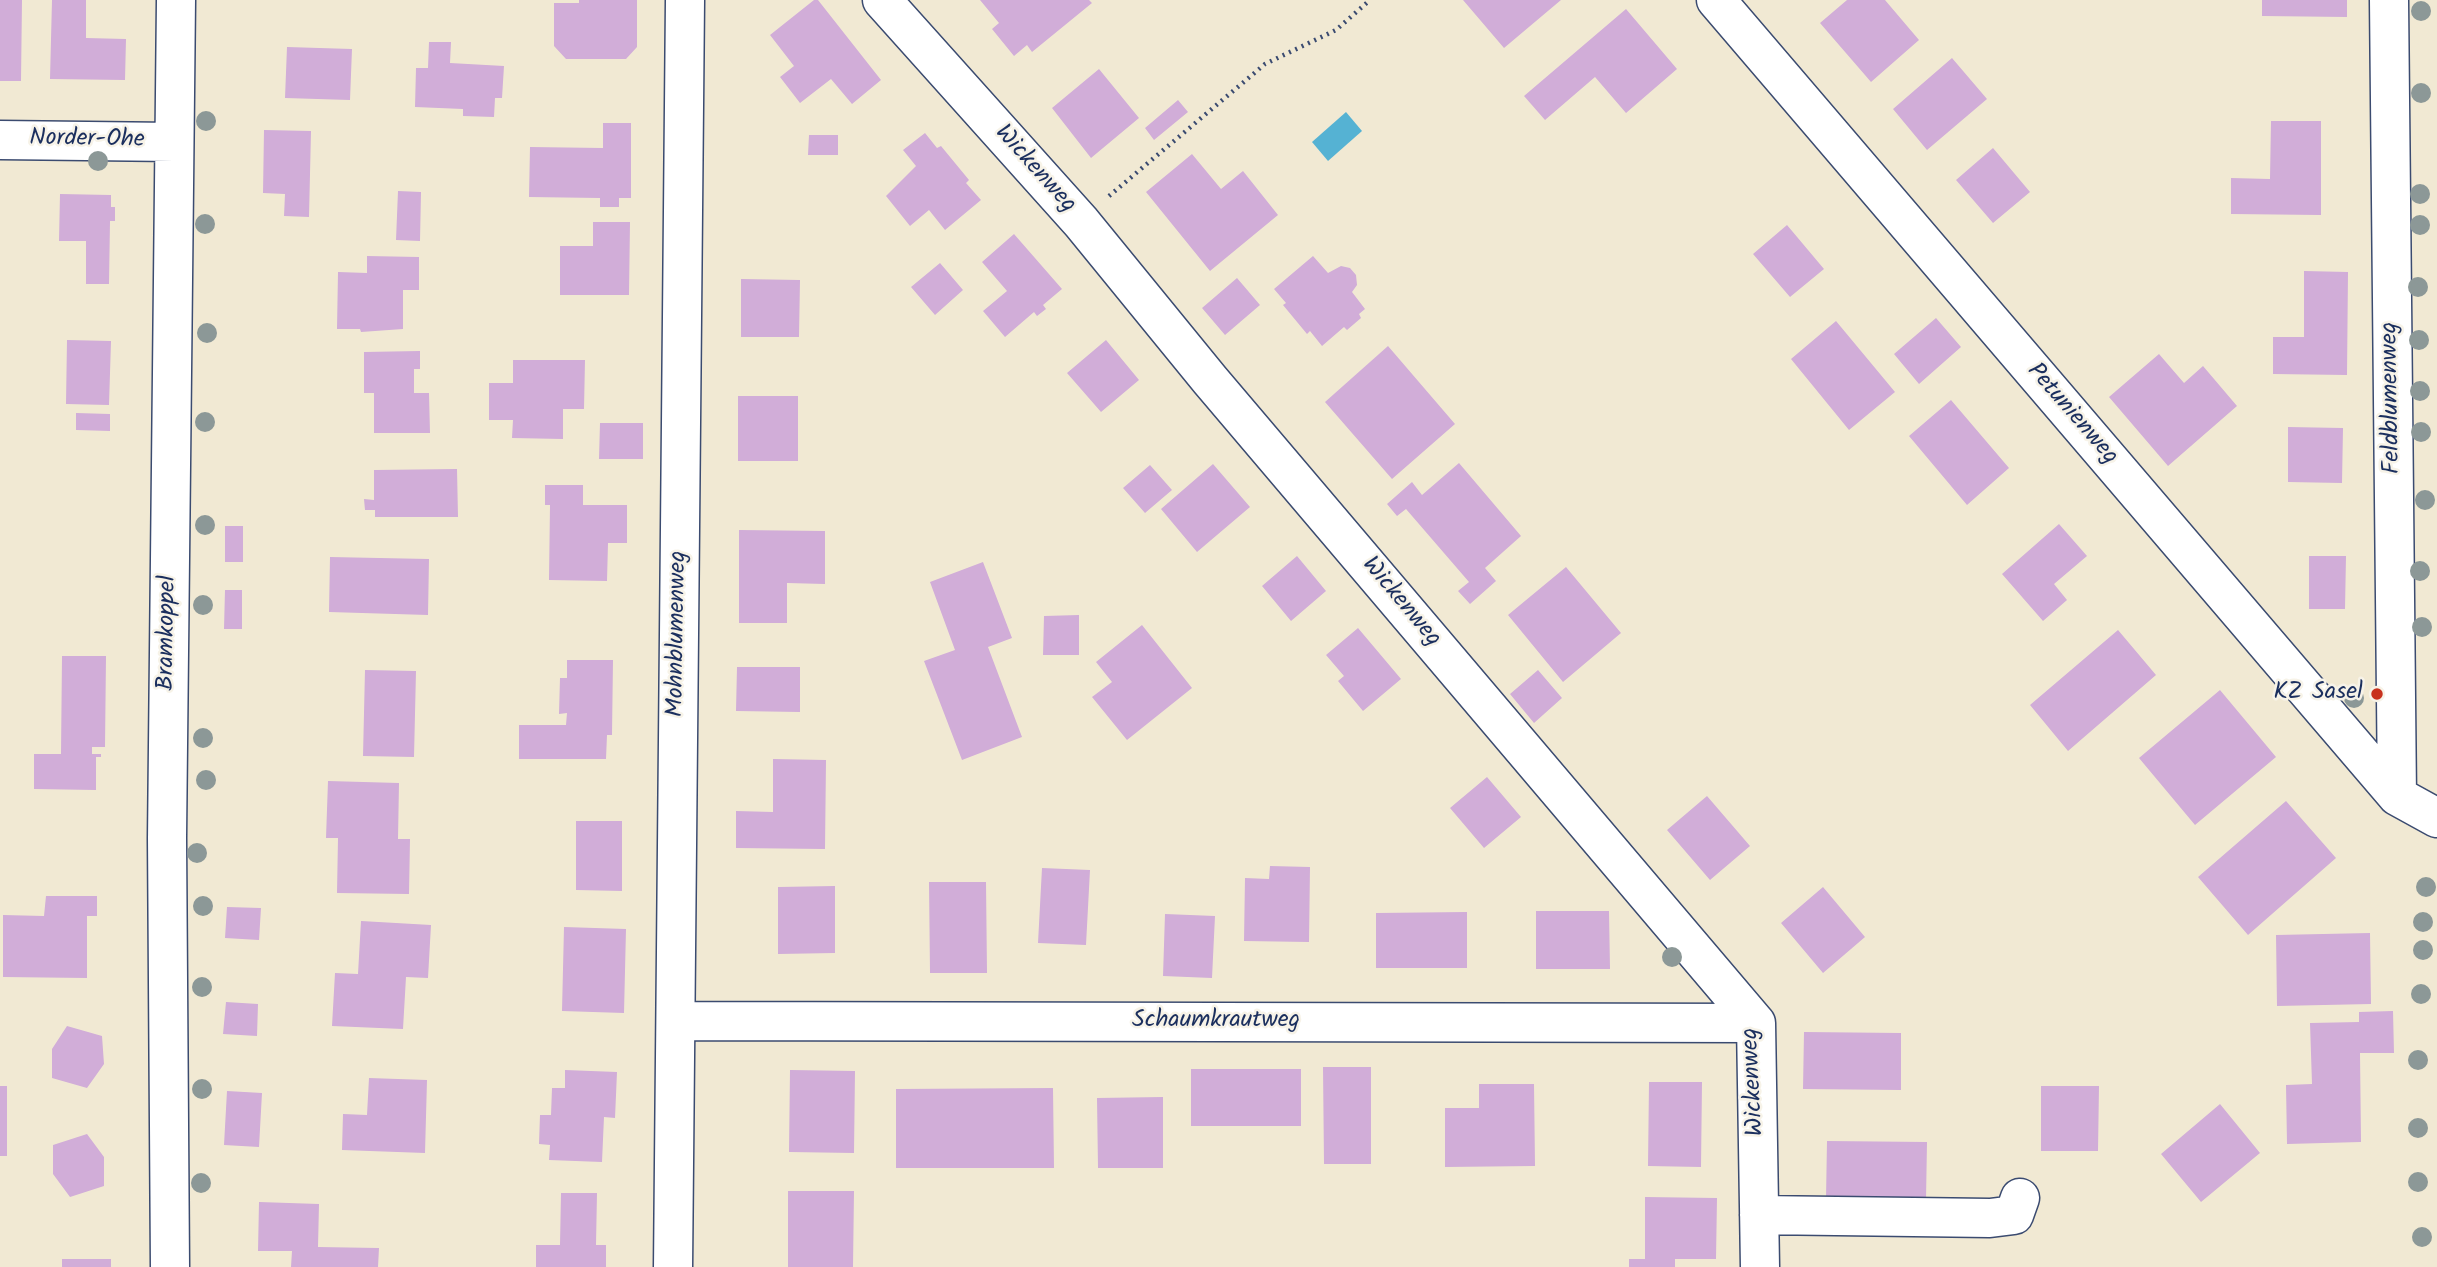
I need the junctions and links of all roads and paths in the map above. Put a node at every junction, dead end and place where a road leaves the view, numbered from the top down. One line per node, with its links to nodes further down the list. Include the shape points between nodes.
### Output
1 (176, 0): 8 (street, Bramkoppel)
2 (685, 0): 12 (street, Mohnblumenweg)
3 (882, 0): 9 (street, Wickenweg)
4 (1370, 0): 9 (path, via 1336,30 1265,65)
5 (1717, 0): 10 (street, Petunienweg)
6 (2389, 0): 10 (street, Feldblumenweg)
7 (0, 140): 8 (street, Norder-Ohe)
8 (174, 142): 16 (street, Bramkoppel, via 167,838)
9 (1081, 222): 13 (street, Wickenweg)
10 (2397, 796): 11 (street, Petunienweg)
11 (2437, 818)
12 (676, 1021): 13 (street, Schaumkrautweg); 17 (street, Mohnblumenweg)
13 (1756, 1023): 15 (street, Wickenweg)
14 (2020, 1198): 15 (street, via 2014,1215 1990,1218)
15 (1759, 1215): 18 (street, Wickenweg)
16 (170, 1267)
17 (673, 1267)
18 (1760, 1267)

